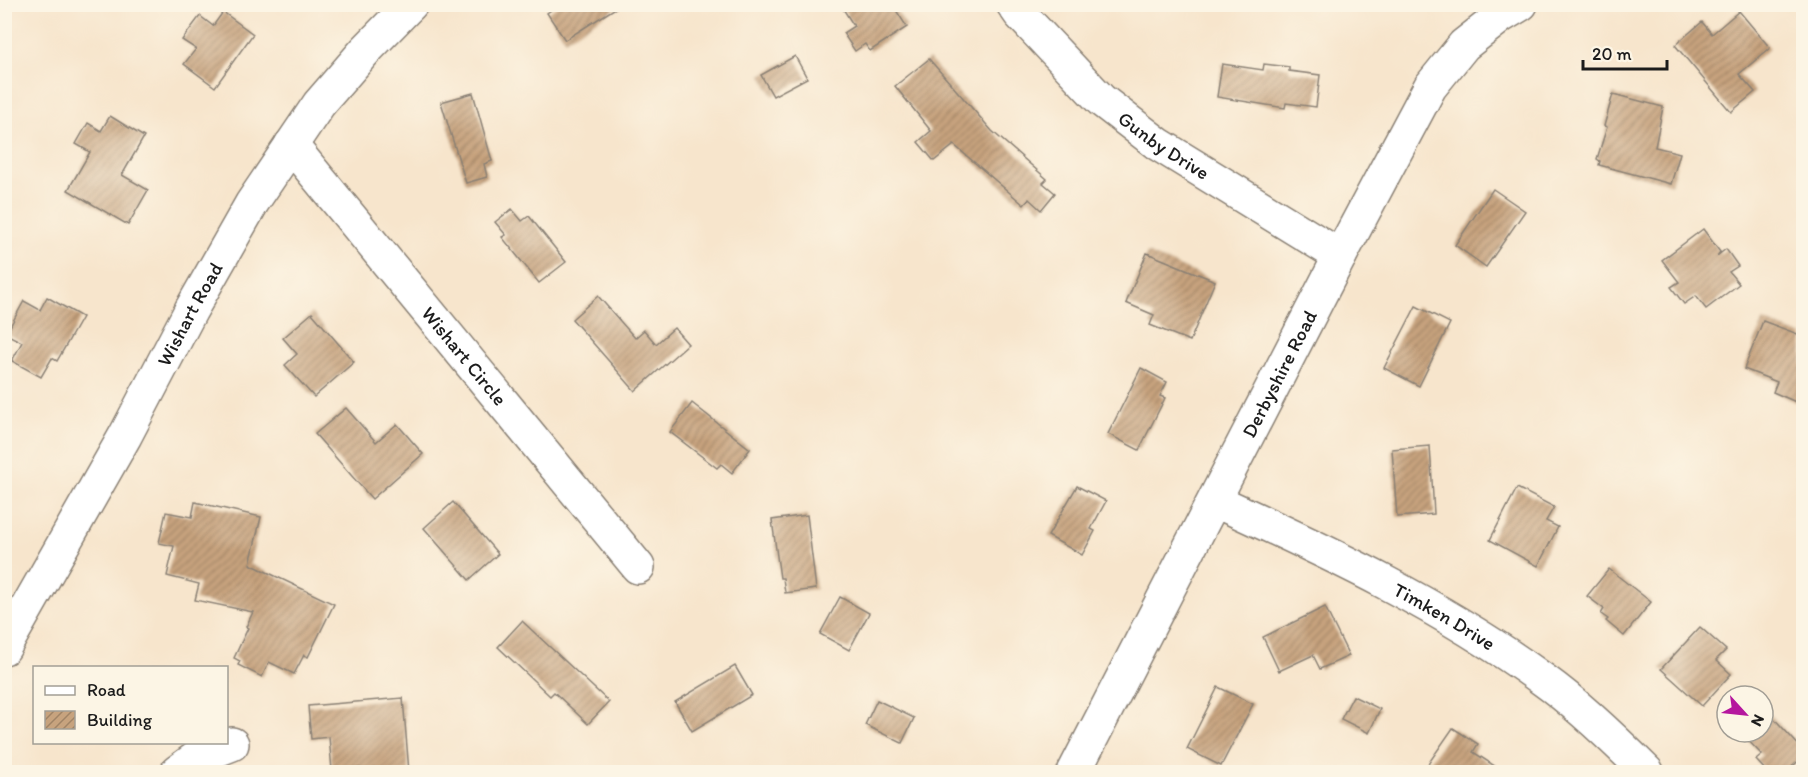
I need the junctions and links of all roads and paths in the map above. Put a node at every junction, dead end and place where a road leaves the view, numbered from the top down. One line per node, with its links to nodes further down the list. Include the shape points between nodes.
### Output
1 (411, 4): 4 (street, Wishart Road, via 318,104)
2 (1013, 4): 5 (street, Gunby Drive, via 1101,100 1158,144)
3 (1521, 4): 5 (street, Derbyshire Road, via 1464,45 1430,87)
4 (291, 145): 7 (street, Wishart Circle); 8 (street, Wishart Road, via 252,203 125,436)
5 (1341, 256): 6 (street, Derbyshire Road)
6 (1216, 501): 11 (street, Derbyshire Road); 12 (street, Timken Drive, via 1331,554 1445,615 1546,681)
7 (638, 567)
8 (6, 641)
9 (232, 744): 10 (street, via 196,758)
10 (177, 772)
11 (1074, 772)
12 (1647, 772)

